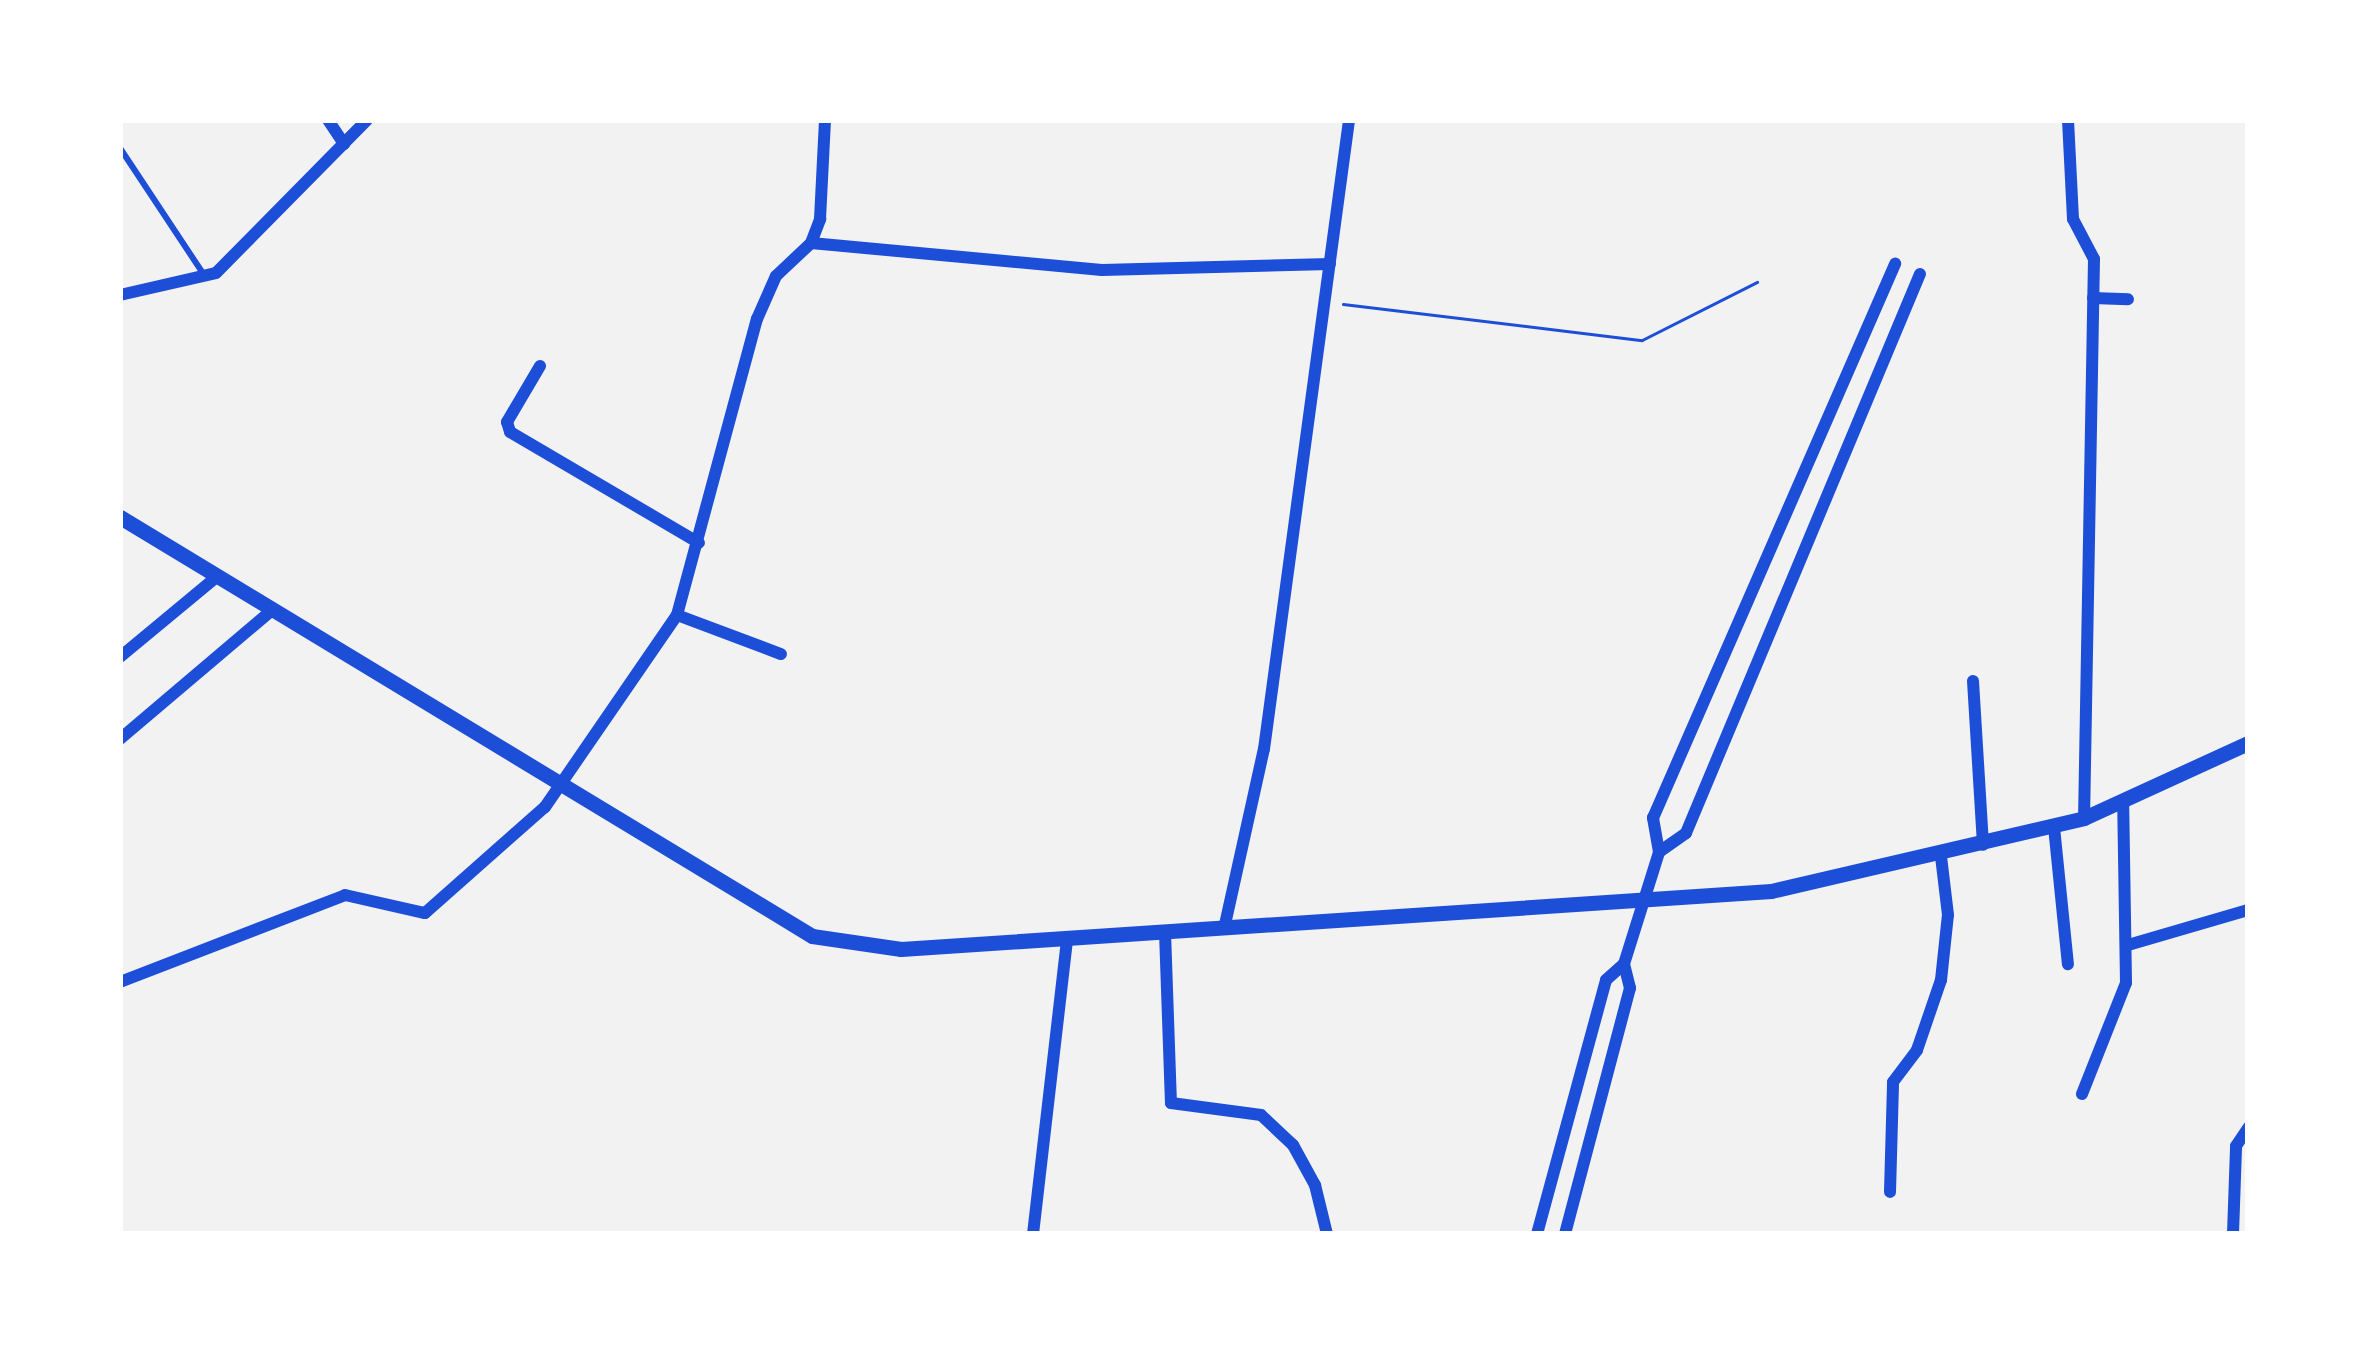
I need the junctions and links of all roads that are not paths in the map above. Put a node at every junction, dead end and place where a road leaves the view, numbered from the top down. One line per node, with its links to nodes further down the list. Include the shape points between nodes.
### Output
1 (328, 120): 6 (street)
2 (367, 120): 6 (street)
3 (825, 120): 8 (street, via 826,172)
4 (1349, 120): 10 (street)
5 (2068, 120): 14 (street, via 2073,219 2094,259)
6 (344, 144): 12 (street)
7 (120, 148): 12 (lane)
8 (811, 243): 10 (street, via 1102,269); 20 (street, via 782,267 757,320)
9 (1895, 263): 18 (street)
10 (1330, 264): 38 (street, via 1264,749)
11 (1920, 274): 19 (street)
12 (206, 278): 13 (street)
13 (120, 295)
14 (2093, 298): 15 (street); 31 (street)
15 (2128, 299)
16 (540, 366): 20 (street, via 507,422 510,432)
17 (120, 518): 21 (street)
18 (1783, 521): 19 (street); 34 (street, via 1653,818)
19 (1812, 531): 34 (street, via 1686,833)
20 (699, 543): 23 (street)
21 (215, 578): 22 (street); 25 (street)
22 (270, 612): 27 (street); 29 (street)
23 (677, 615): 24 (street); 29 (street)
24 (781, 654)
25 (120, 656)
26 (1973, 681): 33 (street)
27 (120, 739)
28 (2248, 743): 30 (street)
29 (558, 784): 40 (street, via 812,936 901,949); 44 (street, via 533,820 425,913 345,895)
30 (2123, 801): 31 (street); 41 (street)
31 (2084, 818): 32 (street)
32 (2054, 827): 33 (street); 43 (street)
33 (1983, 846): 35 (street)
34 (1659, 852): 36 (street)
35 (1941, 856): 36 (street, via 1771,891); 47 (street, via 1948,915 1941,980 1917,1050 1894,1082)
36 (1642, 902): 38 (street); 42 (street)
37 (2248, 910): 41 (street)
38 (1224, 929): 39 (street)
39 (1165, 932): 40 (street); 49 (street, via 1171,1103 1261,1115 1293,1145 1315,1185)
40 (1067, 938): 48 (street)
41 (2128, 945): 45 (street, via 2108,1045)
42 (1624, 964): 50 (street, via 1606,980); 51 (street, via 1630,988)
43 (2068, 964)
44 (120, 982)
45 (2082, 1094)
46 (2248, 1128): 52 (street, via 2236,1146)
47 (1890, 1192)
48 (1034, 1234)
49 (1327, 1234)
50 (1537, 1234)
51 (1565, 1234)
52 (2233, 1234)

